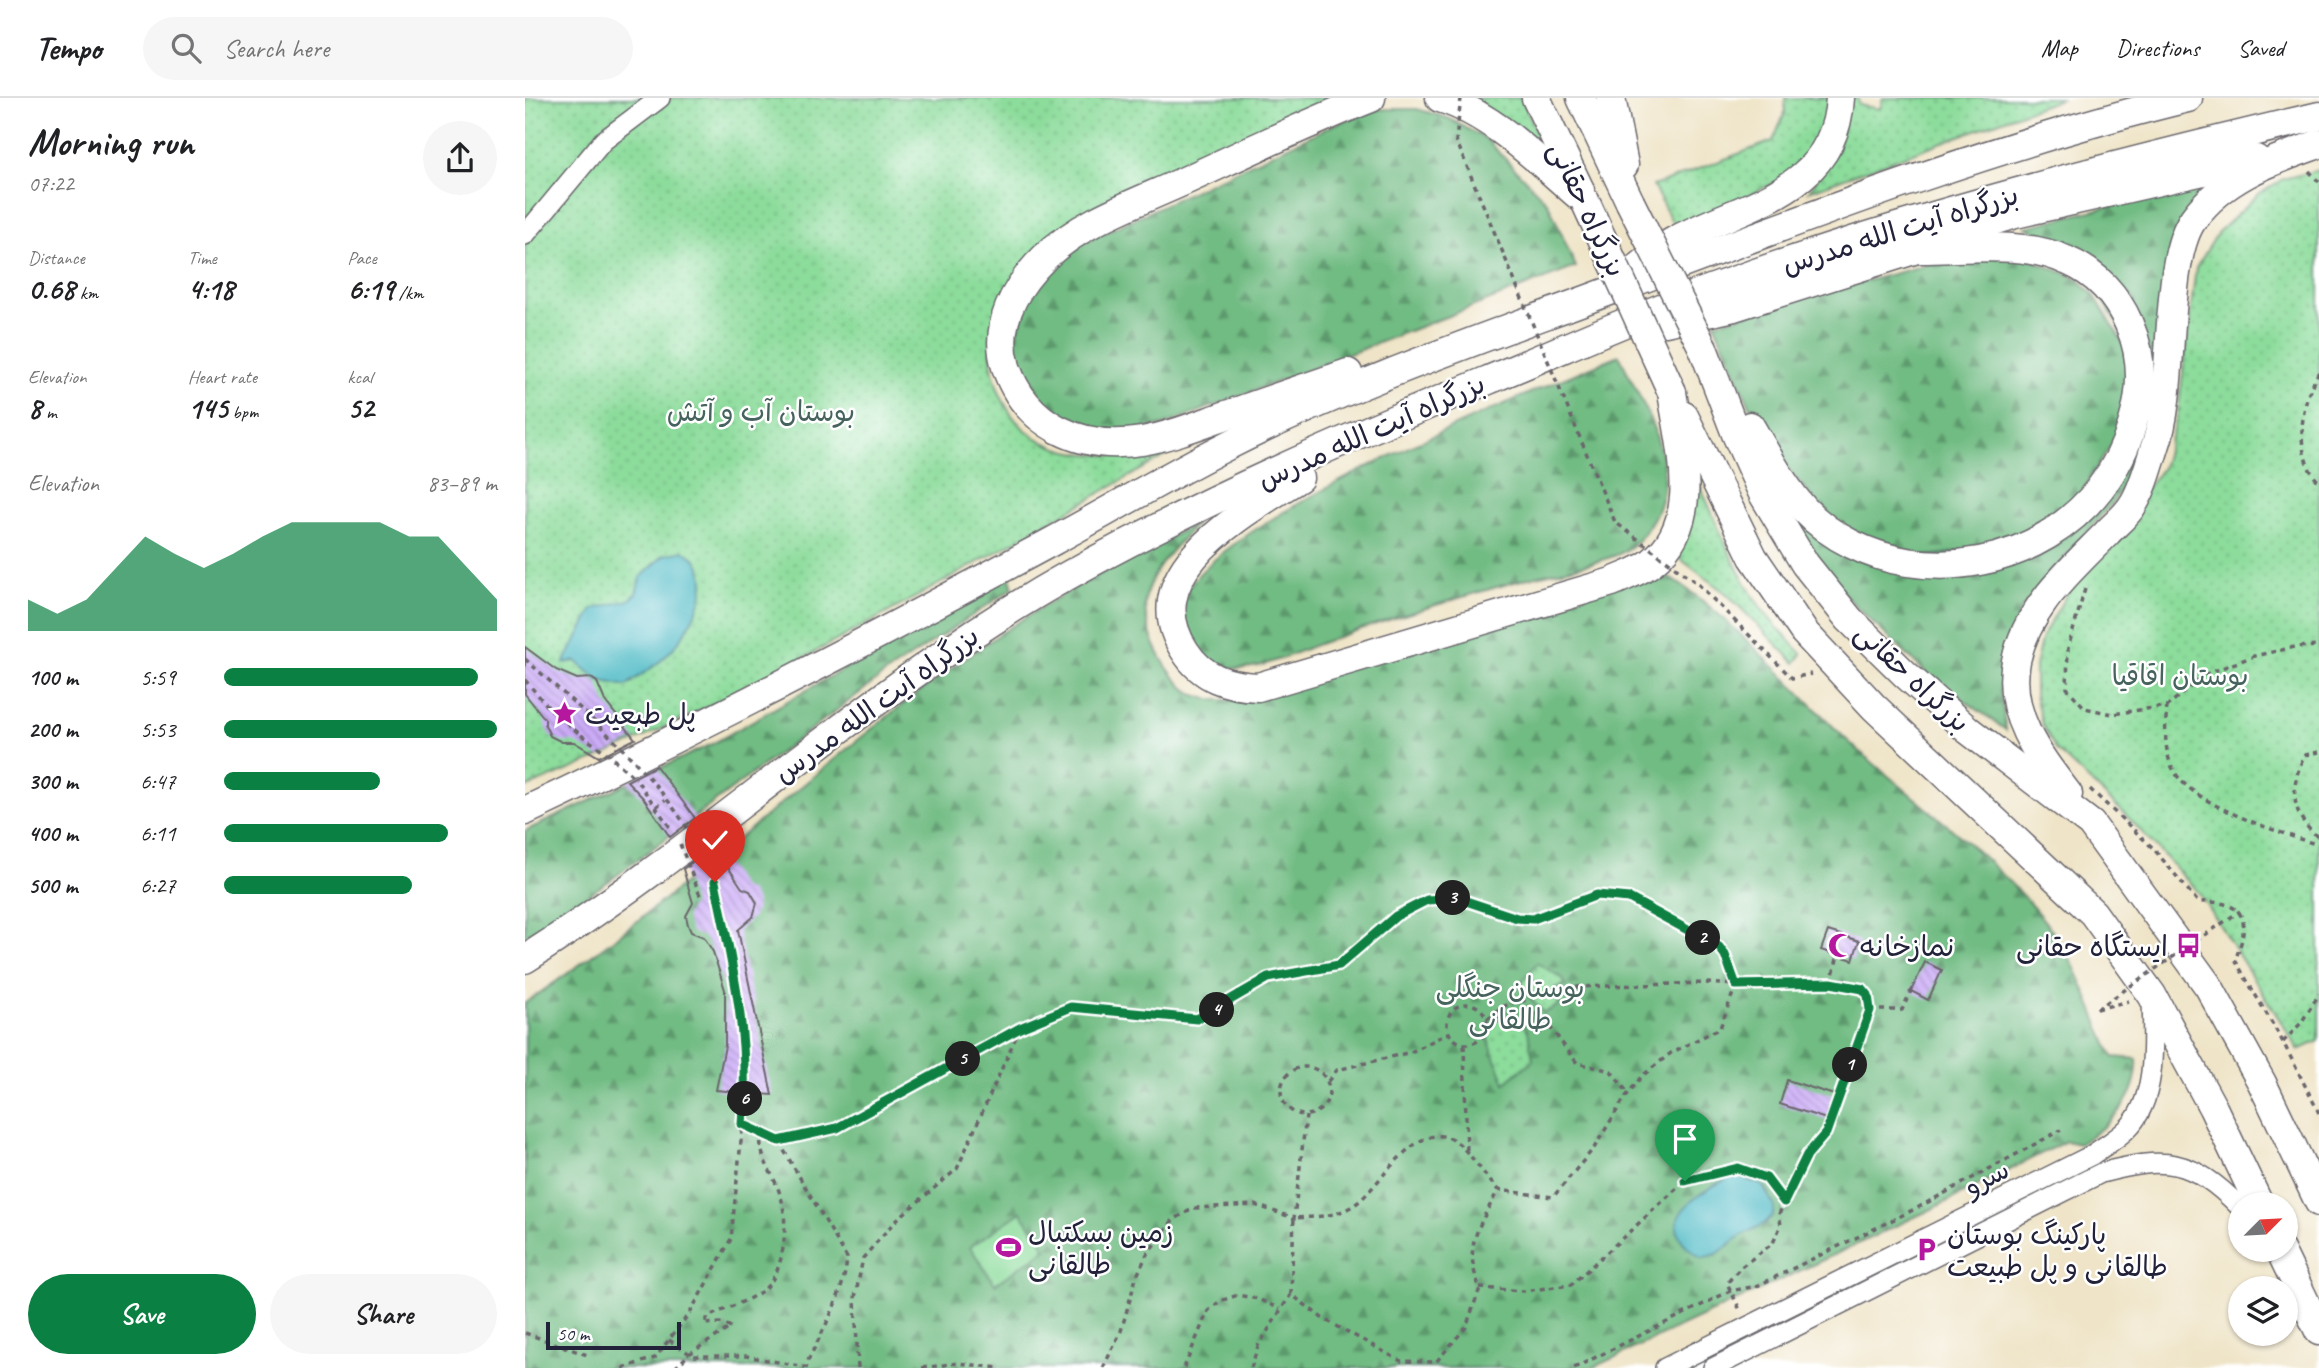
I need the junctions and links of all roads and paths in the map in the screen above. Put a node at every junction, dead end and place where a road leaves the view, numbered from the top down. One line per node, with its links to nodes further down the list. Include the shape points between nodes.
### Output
1 (660, 98): 17 (street, via 603,141)
2 (1371, 98): 22 (highway, via 1138,202 1058,245 1012,299 1001,343 1006,367 1028,406 1047,424 1089,440 1140,441 1371,365)
3 (1440, 98): 15 (highway, via 1468,109)
4 (1461, 98): 31 (path, bridge, via 1456,140 1615,522 1698,584 1792,678)
5 (1537, 98): 15 (highway, بزرگراه حقانی)
6 (1581, 98): 16 (highway, بزرگراه حقانی)
7 (1611, 98): 16 (highway)
8 (1840, 98): 20 (highway, via 1833,132 1804,177 1769,199 1672,242)
9 (2118, 98): 12 (highway, via 2065,116)
10 (2188, 98): 12 (highway, بزرگراه آیت الله مدرس)
11 (2319, 116): 18 (highway, بزرگراه آیت الله مدرس, via 1971,203)
12 (2005, 150): 20 (highway, بزرگراه آیت الله مدرس)
13 (2315, 152): 14 (path); 19 (highway, via 2015,214); 39 (highway, via 2246,173 2216,194 2193,219 2177,275 2165,417 2133,505 2056,586 2022,641 2015,687 2024,731)
14 (2319, 182)
15 (1585, 201): 25 (highway, بزرگراه حقانی, bridge)
16 (1630, 202): 23 (highway, بزرگراه حقانی, bridge)
17 (525, 234)
18 (1854, 241): 19 (highway); 21 (highway, بزرگراه آیت الله مدرس, via 1720,286)
19 (1917, 249): 21 (highway, via 1734,307); 23 (highway, via 2008,248 2067,260 2110,292 2136,338 2141,386 2138,407 2116,468 2072,520 2025,548 1958,565 1926,565 1884,557 1845,540 1805,511 1790,491)
20 (1603, 294): 22 (highway, بزرگراه آیت الله مدرس)
21 (1591, 338): 26 (highway, بزرگراه آیت الله مدرس)
22 (1459, 346): 38 (highway, بزرگراه آیت الله مدرس, via 1223,448 645,754)
23 (1703, 348): 39 (highway, بزرگراه حقانی, via 1763,494 1805,564 1842,610 1968,730)
24 (2319, 372): 27 (path, via 2301,421 2309,472)
25 (1672, 392): 26 (highway, via 1684,470 1683,512 1666,548 1652,562 1612,582 1258,687 1219,682 1202,670 1177,639 1170,618 1174,582 1208,543 1255,506); 50 (highway, بزرگراه حقانی, via 1753,557 1804,632 1874,707 2093,913)
26 (1385, 422): 45 (highway, بزرگراه آیت الله مدرس, via 1174,520 997,618 886,693 661,864)
27 (2319, 482)
28 (2087, 583): 33 (path, via 2068,648 2067,688 2085,708 2112,714)
29 (2319, 646): 33 (path, via 2253,656 2206,674)
30 (525, 659): 36 (path, bridge, via 630,756)
31 (1812, 674)
32 (525, 680): 37 (path, bridge, via 550,709 619,763)
33 (2167, 706): 41 (path, via 2165,738 2176,775 2211,803)
34 (2319, 752): 40 (path, via 2305,755 2295,775 2293,799 2308,829)
35 (2084, 783): 43 (path, via 2153,848 2197,902 2225,903)
36 (665, 800): 37 (path); 62 (path, bridge, via 715,882 736,978 746,1092)
37 (656, 807): 42 (path, bridge, via 680,844)
38 (525, 811)
39 (2091, 824): 71 (highway, بزرگراه حقانی, via 2209,987)
40 (2319, 838)
41 (2319, 845)
42 (701, 898)
43 (2240, 911): 50 (path, bridge, via 2097,1009); 56 (path, via 2246,927 2235,960)
44 (1838, 955): 46 (path)
45 (525, 959)
46 (1831, 983): 47 (path); 52 (path, via 1863,989)
47 (1736, 985): 51 (path, via 1544,988); 54 (path, via 1719,947 1629,898 1597,895 1533,919 1457,898 1440,898 1396,916 1339,965 1268,978 1197,1019 1071,1007); 59 (path, via 1720,1028 1671,1053)
48 (1911, 991): 52 (path, via 1902,1010)
49 (2319, 994): 56 (path)
50 (2152, 995): 68 (highway, بزرگراه حقانی); 78 (street, سرو, via 2153,1062 2145,1096 2129,1128 2092,1155)
51 (1522, 999): 53 (path); 59 (path, via 1577,1063 1611,1071)
52 (1870, 1010): 70 (path, via 1826,1133 1807,1155)
53 (1487, 1019): 55 (path, via 1473,1005 1460,1005 1447,1020); 57 (path, via 1482,1038)
54 (1020, 1028): 65 (path, via 837,1128); 87 (path, via 957,1169 895,1221 863,1258 855,1298)
55 (1448, 1033): 57 (path); 58 (path, via 1411,1052 1337,1070)
56 (2283, 1042): 60 (path)
57 (1464, 1045): 66 (path)
58 (1328, 1081): 61 (path, via 1326,1104); 61 (path, via 1309,1067 1287,1075 1281,1090 1285,1105)
59 (1629, 1093): 67 (path, via 1594,1148 1553,1197)
60 (2319, 1113)
61 (1306, 1116): 72 (path)
62 (742, 1124): 64 (path); 81 (path, via 731,1239 691,1311)
63 (2061, 1130): 75 (path, via 1919,1207 1757,1286)
64 (761, 1133): 65 (path); 82 (path, via 759,1150 787,1221 779,1262 765,1289 708,1317 704,1324 731,1327)
65 (779, 1141): 84 (path, via 847,1258 845,1276)
66 (1467, 1155): 67 (path); 72 (path, via 1458,1143 1437,1137 1414,1144 1357,1203 1329,1216)
67 (1498, 1190): 74 (path, via 1472,1246 1471,1265)
68 (2253, 1192)
69 (2228, 1195): 95 (street, سرو, via 2183,1165 2143,1162 2101,1173)
70 (1784, 1202): 74 (path, via 1766,1178 1738,1168 1685,1181 1571,1284 1524,1291); 75 (path, via 1773,1243 1727,1283)
71 (2319, 1202)
72 (1294, 1218): 76 (path); 90 (path, via 1255,1205 1194,1208 1173,1220 1147,1254)
73 (2286, 1262): 79 (highway)
74 (1480, 1287): 76 (path, via 1466,1327 1436,1362 1401,1361 1322,1318)
75 (1730, 1291): 78 (path); 93 (path)
76 (1291, 1294): 77 (path)
77 (1280, 1309): 91 (path, via 1238,1295 1220,1301 1208,1311); 92 (path)
78 (1749, 1326): 94 (street, سرو)
79 (2319, 1331)
80 (525, 1333): 83 (path)
81 (669, 1340): 82 (path); 85 (path, via 655,1358)
82 (689, 1354): 84 (path, via 747,1356); 86 (path)
83 (590, 1356)
84 (808, 1366)
85 (623, 1368)
86 (675, 1368)
87 (858, 1368)
88 (922, 1368): 89 (path, via 958,1363)
89 (999, 1368)
90 (1103, 1368)
91 (1184, 1368)
92 (1251, 1368)
93 (1574, 1368)
94 (1665, 1368)
95 (1713, 1368)

